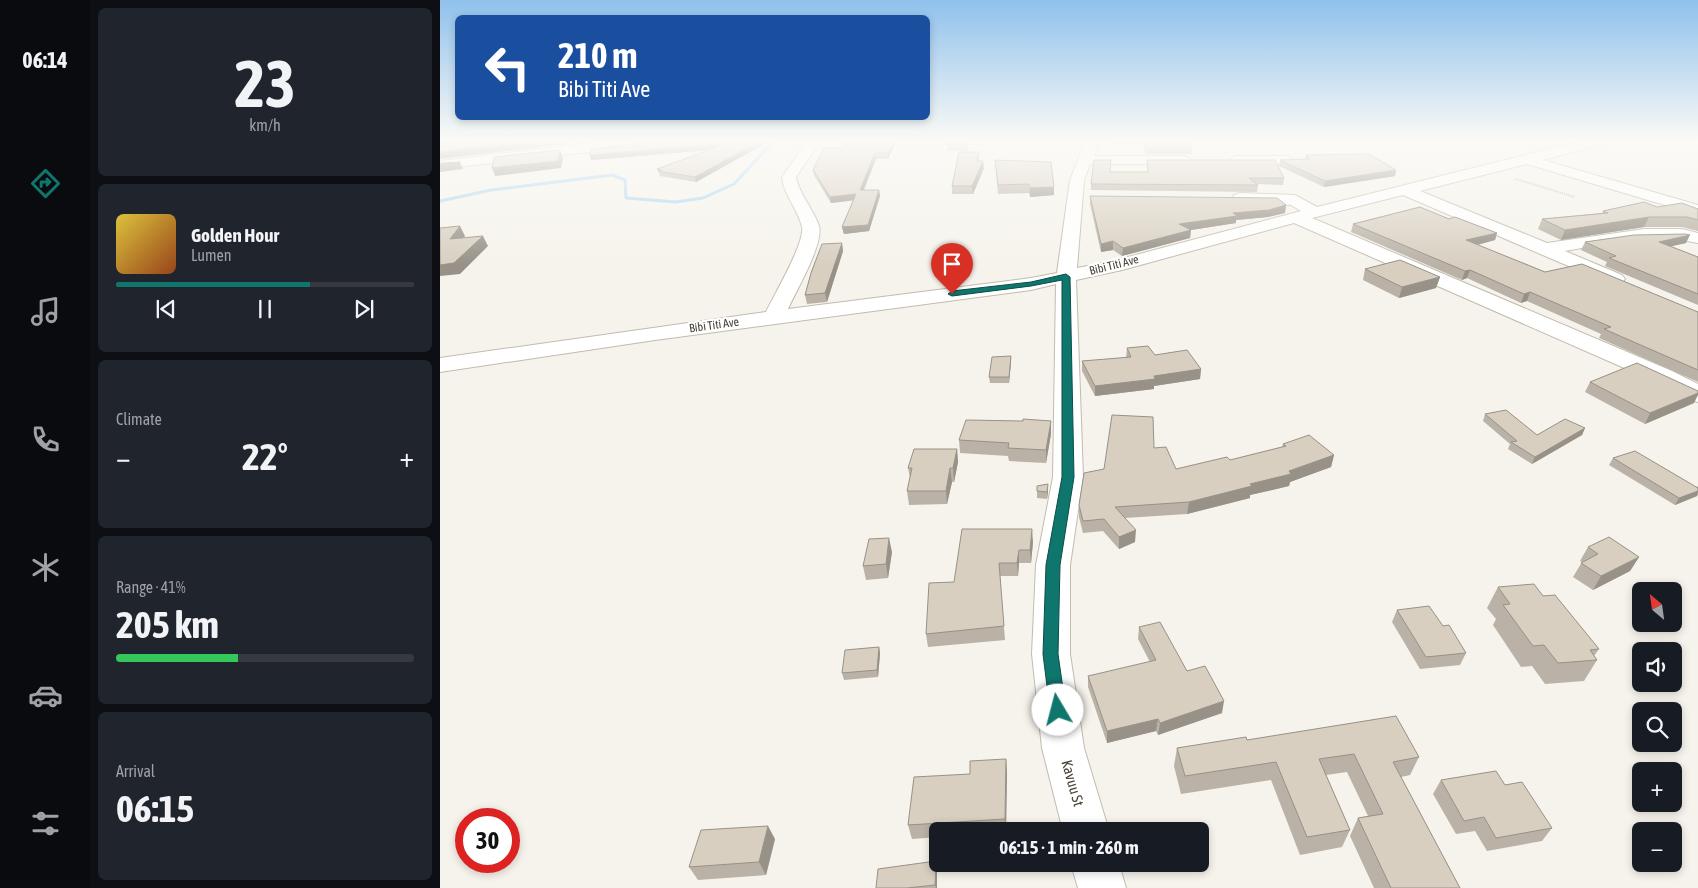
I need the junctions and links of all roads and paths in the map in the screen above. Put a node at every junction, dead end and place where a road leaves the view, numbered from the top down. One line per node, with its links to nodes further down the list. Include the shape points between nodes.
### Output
1 (789, 181): 18 (street, via 811,228 809,244)
2 (1077, 181): 7 (street, Kavuu St)
3 (1438, 181): 6 (street, Bibi Titi Ave)
4 (1525, 181): 10 (path)
5 (1601, 181): 11 (street)
6 (1405, 190): 12 (street, Bibi Titi Ave); 15 (street)
7 (1074, 197): 8 (street); 16 (street, Kavuu St)
8 (1093, 197)
9 (1227, 198): 12 (street, via 1295,200)
10 (1575, 198)
11 (1698, 210)
12 (1315, 212): 13 (street, Bibi Titi Ave)
13 (1295, 217): 16 (street, Bibi Titi Ave); 20 (street)
14 (1698, 238): 15 (street, via 1678,234 1648,235)
15 (1546, 249): 17 (street)
16 (1066, 277): 18 (street, Bibi Titi Ave); 21 (street, Kavuu St, via 1068,477 1053,565 1051,654 1063,748)
17 (1632, 286)
18 (774, 317): 19 (street, Bibi Titi Ave)
19 (440, 365)
20 (1698, 394)
21 (1084, 822)
22 (1097, 872): 23 (street)
23 (1102, 888)

